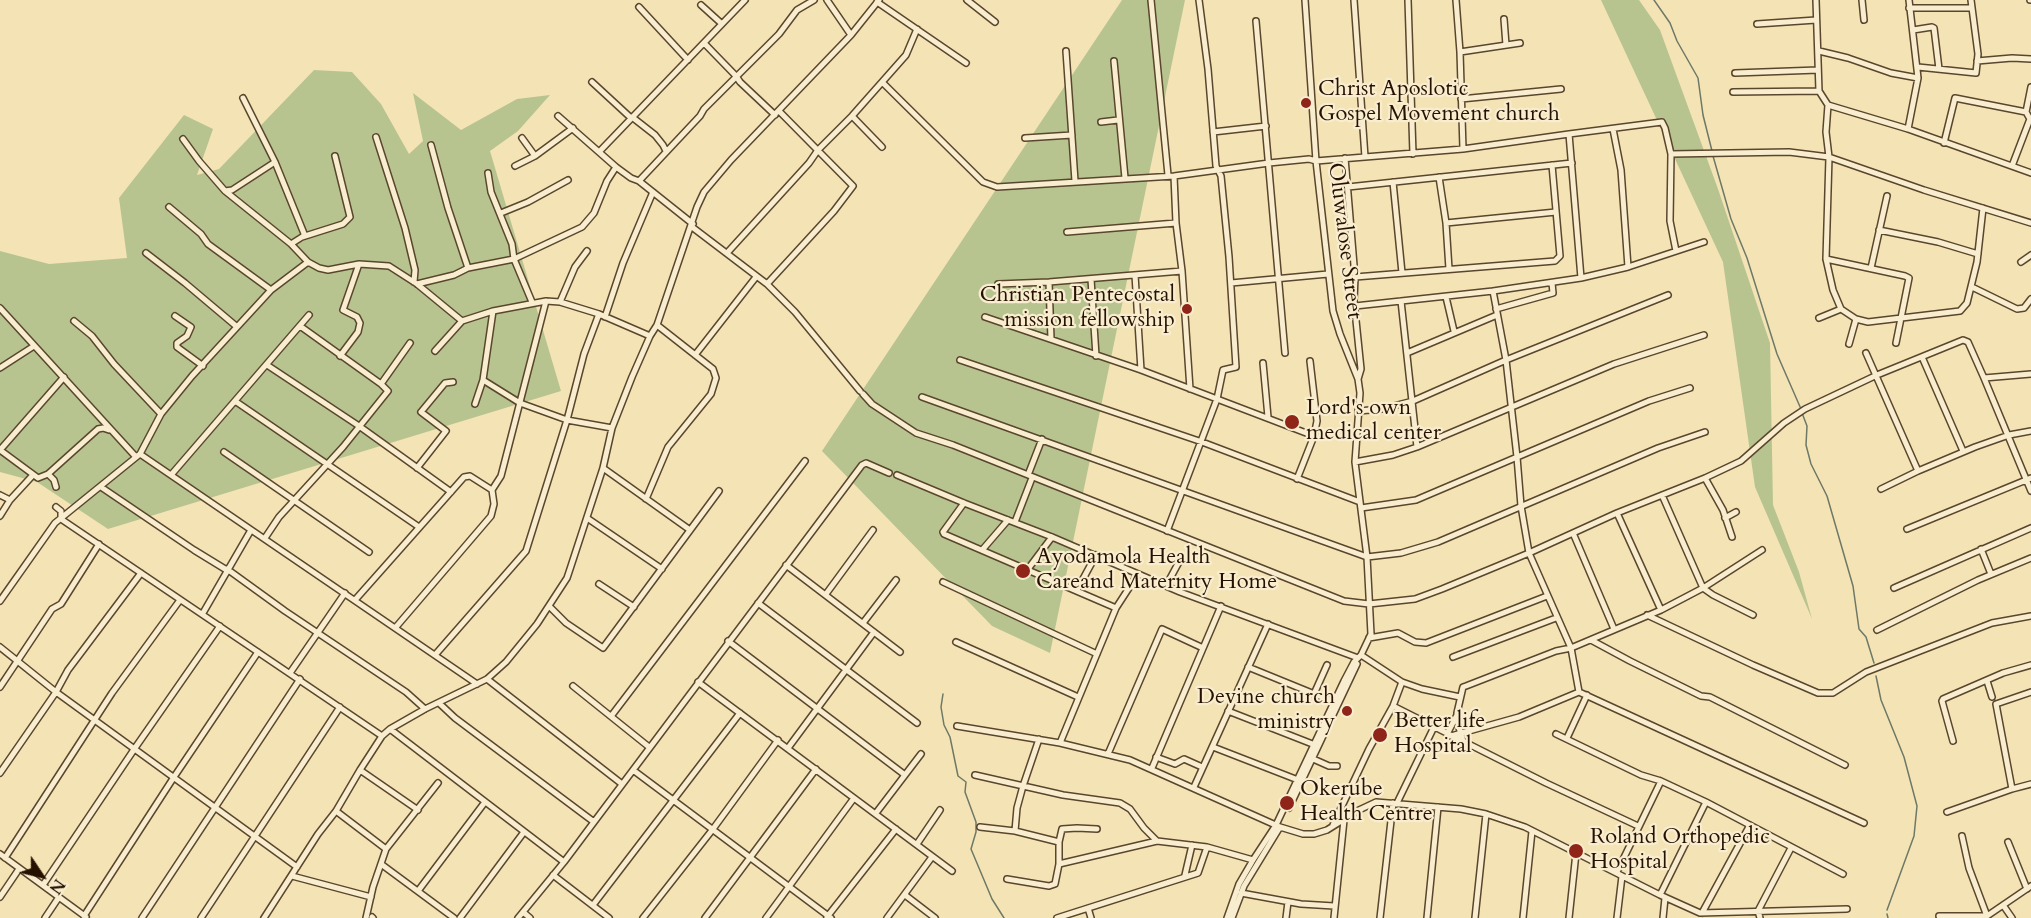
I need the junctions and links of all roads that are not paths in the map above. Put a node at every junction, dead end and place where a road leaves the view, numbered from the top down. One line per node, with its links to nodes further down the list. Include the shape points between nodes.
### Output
1 (746, 0): 25 (street)
2 (814, 0): 45 (street, via 797,10 779,34)
3 (827, 0): 29 (street)
4 (967, 0): 24 (street)
5 (1151, 0): 100 (street)
6 (1199, 0): 68 (street)
7 (1305, 0): 89 (street, Oluwalose Street)
8 (1354, 0): 86 (street)
9 (1408, 0): 82 (street)
10 (1456, 0): 35 (street)
11 (1816, 0): 21 (street)
12 (1862, 0): 22 (street)
13 (1909, 0): 18 (street)
14 (1971, 0): 19 (street)
15 (878, 1): 27 (street); 29 (street)
16 (701, 5): 25 (street)
17 (639, 7): 37 (street)
18 (1910, 8): 19 (street); 28 (street)
19 (1971, 8): 39 (street)
20 (1504, 19): 32 (street)
21 (1816, 20): 26 (street); 34 (street)
22 (1864, 20)
23 (1256, 21): 64 (street)
24 (995, 22)
25 (722, 24): 30 (street)
26 (1757, 24)
27 (917, 29): 40 (street); 48 (street, via 906,56)
28 (1913, 30): 41 (street); 42 (street, via 1934,28)
29 (851, 34): 57 (street)
30 (704, 43): 37 (street); 45 (street)
31 (1520, 43): 32 (street)
32 (1506, 45): 35 (street)
33 (1066, 51): 70 (street)
34 (1819, 51): 43 (street); 46 (street)
35 (1460, 52): 54 (street)
36 (2031, 59): 39 (street)
37 (688, 60): 60 (street)
38 (1114, 61): 62 (street)
39 (1977, 61): 42 (street, via 1975,74)
40 (966, 63)
41 (1918, 67): 42 (street); 46 (street)
42 (1938, 69)
43 (1818, 70): 44 (street); 51 (street)
44 (1735, 73)
45 (736, 76): 57 (street); 80 (street)
46 (1918, 78): 67 (street)
47 (592, 81): 60 (street)
48 (882, 82): 59 (street); 105 (street, via 989,186)
49 (2031, 87): 56 (street)
50 (1561, 89): 54 (street)
51 (1819, 91): 52 (street); 55 (street)
52 (1732, 92)
53 (243, 99): 90 (street)
54 (1461, 99): 78 (street)
55 (1828, 105): 67 (street); 87 (street)
56 (2026, 112): 61 (street); 75 (street, via 1955,99)
57 (777, 113): 79 (street); 118 (street, via 704,192)
58 (558, 116): 65 (street)
59 (852, 116): 77 (street); 79 (street)
60 (632, 118): 80 (street, via 655,135); 81 (street)
61 (2031, 119): 95 (street)
62 (1118, 120): 63 (street); 102 (street)
63 (1101, 122)
64 (1266, 126): 68 (street); 91 (street)
65 (573, 128): 81 (street); 85 (street)
66 (1613, 129): 69 (street); 83 (street, via 1662,122); 135 (street, via 1621,170)
67 (1908, 129): 75 (street)
68 (1213, 132): 97 (street)
69 (1569, 134): 78 (street); 92 (street)
70 (1072, 135): 73 (street); 105 (street)
71 (376, 137): 149 (street, via 405,228)
72 (522, 138): 85 (street)
73 (1025, 138)
74 (183, 139): 108 (street)
75 (1944, 143): 95 (street)
76 (431, 145): 136 (street)
77 (882, 147)
78 (1463, 149): 82 (street)
79 (818, 150): 127 (street); 152 (street, via 853,184 853,189)
80 (666, 151): 104 (street)
81 (599, 152): 96 (street)
82 (1413, 154): 86 (street)
83 (1671, 154): 87 (street, via 1744,151); 125 (street, via 1670,221)
84 (335, 156): 121 (street, via 350,217 343,224)
85 (536, 156): 94 (street)
86 (1365, 157): 88 (street)
87 (1829, 157): 112 (street); 131 (street)
88 (1345, 158): 89 (street); 107 (street)
89 (1316, 161): 91 (street); 141 (street, Oluwalose Street)
90 (275, 162): 108 (street, via 232,190); 121 (street)
91 (1269, 163): 97 (street); 147 (street)
92 (1572, 163): 93 (street); 145 (street)
93 (1552, 165): 101 (street); 113 (street)
94 (515, 166)
95 (2012, 166): 99 (street)
96 (616, 167): 104 (street); 130 (street, via 594,213 582,227)
97 (1218, 171): 100 (street); 150 (street)
98 (488, 173): 114 (street, via 491,192)
99 (2031, 173)
100 (1171, 176): 102 (street); 115 (street)
101 (1440, 177): 106 (street); 116 (street)
102 (1125, 178): 105 (street)
103 (568, 180): 114 (street)
104 (639, 182): 109 (street)
105 (1075, 182)
106 (1393, 182): 107 (street); 140 (street)
107 (1348, 187): 144 (street)
108 (225, 190): 123 (street)
109 (654, 192): 118 (street); 171 (street)
110 (1887, 196): 119 (street)
111 (169, 207): 155 (street, via 208,244)
112 (1983, 208): 117 (street); 128 (street)
113 (1556, 212): 116 (street); 138 (street, via 1560,256 1555,261)
114 (501, 213): 130 (street)
115 (1176, 223): 120 (street); 139 (street)
116 (1446, 223): 138 (street)
117 (2031, 224)
118 (692, 225): 127 (street); 178 (street)
119 (1879, 230): 128 (street); 137 (street)
120 (1067, 232)
121 (305, 236): 123 (street)
122 (1704, 243): 125 (street)
123 (291, 244): 132 (street)
124 (587, 250): 162 (street)
125 (1676, 251): 135 (street)
126 (146, 254): 179 (street)
127 (728, 254): 143 (street)
128 (1978, 254): 154 (street)
129 (2031, 255): 133 (street)
130 (514, 259): 136 (street); 163 (street)
131 (1826, 259): 137 (street); 166 (street)
132 (308, 262): 134 (street, via 324,270); 155 (street)
133 (2021, 262)
134 (359, 264): 149 (street, via 389,266); 194 (street, via 343,309 360,323)
135 (1628, 267): 145 (street)
136 (468, 268): 149 (street)
137 (1871, 268): 175 (street, via 1909,278)
138 (1449, 269): 140 (street)
139 (1182, 272): 142 (street); 214 (street)
140 (1402, 273): 144 (street)
141 (1328, 274): 147 (street); 209 (street, Oluwalose Street, via 1336,322)
142 (1135, 275): 146 (street); 204 (street)
143 (756, 277): 152 (street); 193 (street)
144 (1355, 277): 164 (street)
145 (1581, 278): 151 (street)
146 (1091, 279): 148 (street); 195 (street)
147 (1278, 279): 150 (street); 192 (street)
148 (1049, 282): 153 (street); 184 (street)
149 (416, 283): 177 (street)
150 (1231, 283): 216 (street, via 1236,367 1223,370)
151 (1552, 283): 156 (street); 168 (street, via 1553,293)
152 (767, 284): 252 (street, via 879,408 916,433)
153 (998, 284)
154 (1972, 287): 159 (street, via 2018,309); 175 (street, via 1960,311)
155 (271, 290): 179 (street)
156 (1493, 291): 158 (street); 168 (street)
157 (1668, 295): 198 (street)
158 (1446, 297): 161 (street); 181 (street)
159 (2031, 299)
160 (546, 301): 162 (street); 163 (street); 219 (street)
161 (1401, 301): 164 (street); 190 (street)
162 (560, 302): 171 (street)
163 (532, 303): 167 (street)
164 (1355, 306): 209 (street, via 1361,369)
165 (0, 308): 188 (street)
166 (1841, 309): 173 (street); 174 (street)
167 (493, 311): 177 (street); 210 (street)
168 (1496, 312): 181 (street); 198 (street)
169 (309, 315): 180 (street)
170 (175, 316): 202 (street, via 191,327 177,347)
171 (602, 316): 183 (street); 225 (street, via 584,354)
172 (985, 317): 184 (street)
173 (1819, 318)
174 (1856, 319): 175 (street); 187 (street)
175 (1902, 319): 186 (street)
176 (75, 321): 223 (street)
177 (462, 321): 189 (street)
178 (657, 325): 183 (street); 193 (street)
179 (236, 326): 202 (street)
180 (300, 326): 194 (street); 201 (street)
181 (1454, 332): 190 (street)
182 (1704, 335): 221 (street, via 1614,364)
183 (650, 336): 227 (street)
184 (1051, 339): 195 (street)
185 (410, 343): 212 (street)
186 (1896, 343)
187 (1849, 344)
188 (34, 346): 203 (street); 207 (street)
189 (435, 351)
190 (1407, 352): 218 (street)
191 (1866, 353): 206 (street)
192 (1285, 354)
193 (695, 355): 266 (street, via 713,369 715,384 668,447)
194 (340, 356): 212 (street)
195 (1096, 356): 204 (street)
196 (1922, 357): 206 (street); 208 (street, via 1966,340); 237 (street)
197 (960, 360): 234 (street)
198 (1506, 360): 218 (street); 221 (street)
199 (1310, 361): 232 (street, via 1317,421)
200 (1263, 363): 224 (street)
201 (267, 365): 217 (street); 226 (street)
202 (203, 366): 223 (street)
203 (0, 368)
204 (1141, 370): 214 (street)
205 (2031, 374): 208 (street)
206 (1877, 375): 246 (street); 253 (street, via 1805,409 1741,460)
207 (64, 377): 228 (street); 236 (street)
208 (1984, 378): 231 (street)
209 (1358, 379): 222 (street, Oluwalose Street)
210 (483, 380): 219 (street); 220 (street)
211 (453, 382): 244 (street, via 445,383 421,412 447,431)
212 (381, 384): 226 (street, via 388,391)
213 (1690, 388): 240 (street)
214 (1190, 389): 216 (street)
215 (922, 397): 233 (street)
216 (1217, 399): 224 (street); 234 (street)
217 (235, 401): 243 (street); 250 (street)
218 (1413, 401): 222 (street); 235 (street)
219 (520, 403): 225 (street); 260 (street, via 501,476)
220 (475, 404)
221 (1511, 408): 235 (street); 240 (street)
222 (1358, 411): 242 (street, Oluwalose Street)
223 (161, 414): 239 (street)
224 (1268, 417): 232 (street)
225 (567, 420): 227 (street); 351 (street, via 526,551)
226 (359, 426): 243 (street); 244 (street)
227 (612, 428): 245 (street)
228 (111, 430): 239 (street); 248 (street, via 98,429)
229 (2031, 431): 231 (street)
230 (1705, 432): 271 (street)
231 (2009, 435): 237 (street); 254 (street)
232 (1314, 436): 255 (street)
233 (1042, 439): 252 (street); 258 (street)
234 (1202, 442): 255 (street); 258 (street)
235 (1417, 447): 242 (street)
236 (0, 450): 249 (street)
237 (1963, 451): 246 (street)
238 (224, 452): 268 (street)
239 (138, 455): 250 (street); 257 (street)
240 (1517, 457): 270 (street, via 1416,500); 271 (street)
241 (805, 461): 385 (street)
242 (1355, 462): 270 (street, Oluwalose Street)
243 (327, 464): 268 (street); 280 (street)
244 (417, 468): 263 (street)
245 (603, 468): 266 (street); 276 (street)
246 (1918, 471): 259 (street)
247 (890, 472): 301 (street, via 862,465)
248 (48, 474): 249 (street, via 39,478); 256 (street)
249 (33, 475): 267 (street)
250 (171, 475): 283 (street)
251 (897, 475): 269 (street)
252 (1030, 476): 279 (street); 286 (street)
253 (1705, 478): 265 (street); 277 (street)
254 (2029, 478): 262 (street); 282 (street)
255 (1298, 479): 270 (street)
256 (56, 487)
257 (101, 488): 278 (street); 302 (street)
258 (1182, 489): 286 (street); 298 (street)
259 (1881, 489)
260 (492, 490): 263 (street, via 467,476); 336 (street, via 493,510 486,523)
261 (719, 490): 284 (street)
262 (2031, 491)
263 (450, 492): 280 (street)
264 (0, 495): 267 (street)
265 (1662, 495): 274 (street); 312 (street)
266 (646, 499): 284 (street)
267 (10, 500): 275 (street)
268 (294, 500): 290 (street); 295 (street)
269 (964, 503): 279 (street); 292 (street, via 943,533)
270 (1361, 505): 298 (street, Oluwalose Street)
271 (1521, 506): 296 (street); 298 (street, via 1438,542 1401,553)
272 (56, 507): 278 (street, via 61,511)
273 (1736, 512): 277 (street)
274 (1617, 513): 287 (street); 327 (street)
275 (0, 516)
276 (587, 518): 303 (street); 323 (street, via 567,578)
277 (1725, 518): 289 (street)
278 (61, 519): 291 (street); 320 (street)
279 (1011, 521): 288 (street); 292 (street)
280 (419, 527): 319 (street)
281 (2031, 528): 293 (street)
282 (1907, 529)
283 (251, 530): 290 (street); 302 (street)
284 (690, 530): 303 (street)
285 (873, 530): 316 (street)
286 (1167, 531): 322 (street, via 1344,601)
287 (1573, 533): 296 (street); 337 (street)
288 (1052, 537): 297 (street); 304 (street)
289 (1732, 537)
290 (265, 538): 315 (street)
291 (99, 544): 305 (street); 354 (street, via 61,604 52,609)
292 (983, 549): 304 (street)
293 (1981, 549): 307 (street); 313 (street)
294 (1762, 550): 312 (street)
295 (369, 552)
296 (1529, 553): 317 (street); 322 (street, via 1415,599)
297 (1096, 555): 306 (street); 314 (street)
298 (1367, 557): 322 (street, Oluwalose Street)
299 (2031, 558): 307 (street)
300 (1180, 560): 311 (street)
301 (786, 565): 316 (street); 321 (street)
302 (227, 568): 328 (street); 339 (street)
303 (662, 569): 325 (street)
304 (1028, 569): 314 (street)
305 (141, 573): 318 (street); 368 (street, via 68,670)
306 (1138, 574): 311 (street); 326 (street)
307 (1991, 574): 338 (street)
308 (896, 580): 333 (street)
309 (944, 582): 350 (street)
310 (599, 584): 325 (street)
311 (1167, 586): 324 (street)
312 (1703, 588): 327 (street); 330 (street)
313 (1894, 588)
314 (1077, 590): 326 (street)
315 (345, 593): 319 (street); 339 (street)
316 (826, 594): 333 (street)
317 (1547, 596): 332 (street); 341 (street, via 1426,643 1398,633)
318 (180, 600): 328 (street); 386 (street)
319 (355, 600): 336 (street)
320 (0, 601)
321 (758, 603): 343 (street); 358 (street)
322 (1369, 604): 341 (street, Oluwalose Street)
323 (549, 606): 325 (street, via 603,648); 361 (street, via 506,662)
324 (1221, 606): 334 (street); 346 (street)
325 (634, 607)
326 (1116, 608): 350 (street)
327 (1661, 610): 329 (street)
328 (202, 613): 335 (street)
329 (1647, 615): 331 (street, via 1818,693 1833,693 1866,672 1992,623); 337 (street)
330 (1753, 615)
331 (2031, 616)
332 (1556, 618): 347 (street); 353 (street)
333 (862, 623): 340 (street)
334 (1268, 624): 352 (street); 357 (street)
335 (220, 626): 348 (street); 404 (street)
336 (396, 627): 351 (street)
337 (1614, 628): 342 (street)
338 (1877, 630)
339 (317, 632): 359 (street); 380 (street)
340 (874, 632): 349 (street); 358 (street)
341 (1369, 638): 352 (street, Oluwalose Street)
342 (1591, 640): 347 (street); 410 (street)
343 (728, 641): 363 (street); 381 (street)
344 (956, 642): 373 (street)
345 (0, 647): 354 (street)
346 (1203, 648): 407 (street, via 1162,629); 408 (street)
347 (1571, 648): 369 (street); 374 (street, via 1463,687)
348 (258, 652): 359 (street); 420 (street)
349 (900, 652)
350 (1097, 654): 373 (street)
351 (435, 655): 365 (street)
352 (1359, 656): 364 (street); 376 (street, Oluwalose Street); 409 (street, Oluwalose Street)
353 (1453, 657)
354 (18, 660): 367 (street); 368 (street)
355 (1327, 665): 371 (street)
356 (2031, 665): 362 (street)
357 (1248, 667): 371 (street); 382 (street)
358 (847, 669): 381 (street); 387 (street)
359 (290, 673): 360 (street)
360 (300, 679): 379 (street); 435 (street)
361 (487, 679): 365 (street); 424 (street)
362 (1987, 681): 375 (street); 399 (street, via 1943,699)
363 (698, 682): 383 (street); 402 (street)
364 (1402, 682): 374 (street); 378 (street)
365 (477, 684): 377 (street)
366 (573, 686): 385 (street)
367 (0, 687)
368 (56, 692): 386 (street); 417 (street)
369 (1580, 692): 372 (street); 391 (street, via 1519,717)
370 (2031, 692): 428 (street, via 1996,704)
371 (1314, 694): 376 (street)
372 (1587, 695): 395 (street); 444 (street)
373 (1078, 697): 400 (street)
374 (1460, 697): 384 (street)
375 (1992, 697)
376 (1334, 702): 401 (street, Oluwalose Street)
377 (439, 704): 380 (street); 443 (street)
378 (1393, 706): 389 (street); 447 (street)
379 (340, 707): 394 (street); 457 (street)
380 (425, 709): 390 (street)
381 (817, 709): 405 (street); 418 (street)
382 (1228, 711): 401 (street); 403 (street)
383 (740, 713): 397 (street); 430 (street)
384 (1457, 713): 391 (street); 393 (street)
385 (612, 715): 402 (street)
386 (95, 719): 404 (street); 467 (street)
387 (916, 723)
388 (957, 726): 396 (street)
389 (1434, 728): 393 (street); 433 (street)
390 (390, 729): 394 (street); 431 (street)
391 (1461, 734): 393 (street); 398 (street)
392 (1556, 734): 395 (street)
393 (1449, 735): 398 (street)
394 (382, 736): 415 (street)
395 (1567, 738): 422 (street)
396 (1040, 739): 400 (street); 426 (street)
397 (778, 740): 405 (street); 450 (street)
398 (1463, 741): 448 (street)
399 (1953, 741)
400 (1060, 743): 407 (street)
401 (1315, 746): 409 (street, Oluwalose Street)
402 (649, 747): 416 (street)
403 (1213, 747): 412 (street); 421 (street)
404 (135, 748): 420 (street); 483 (street)
405 (788, 748): 414 (street)
406 (921, 754): 418 (street)
407 (1108, 754): 413 (street)
408 (1156, 757): 412 (street, via 1175,764 1184,759); 413 (street)
409 (1311, 758): 411 (street); 421 (street, Oluwalose Street); 446 (street, Oluwalose Street)
410 (1845, 765)
411 (1337, 766)
412 (1202, 767): 427 (street)
413 (1152, 768): 427 (street)
414 (816, 769): 429 (street); 468 (street)
415 (360, 770): 436 (street); 438 (street)
416 (633, 770): 424 (street); 430 (street)
417 (0, 773)
418 (905, 775): 440 (street)
419 (975, 776): 426 (street)
420 (174, 777): 435 (street); 505 (street)
421 (1299, 780): 446 (street, Oluwalose Street)
422 (1660, 782): 432 (street); 448 (street)
423 (438, 783): 436 (street)
424 (622, 784): 443 (street)
425 (2031, 784): 428 (street)
426 (1023, 786): 453 (street); 458 (street, via 1120,803)
427 (1194, 787): 446 (street)
428 (2012, 789): 439 (street)
429 (854, 798): 440 (street); 484 (street)
430 (674, 799): 450 (street); 494 (street)
431 (485, 802): 455 (street); 486 (street)
432 (1706, 802): 445 (street); 492 (street)
433 (1395, 803): 434 (street); 442 (street, via 1369,804); 528 (street)
434 (1438, 807): 441 (street); 529 (street)
435 (216, 808): 457 (street); 508 (street)
436 (418, 810): 465 (street)
437 (940, 810): 461 (street)
438 (336, 811): 465 (street); 474 (street)
439 (1947, 812)
440 (876, 813): 451 (street)
441 (1486, 814): 454 (street); 530 (street)
442 (1344, 820): 447 (street); 496 (street)
443 (594, 822): 471 (street)
444 (1864, 823)
445 (1750, 825): 464 (street); 501 (street)
446 (1278, 826): 447 (street, via 1308,834); 470 (street, Oluwalose Street); 487 (street, Oluwalose Street)
447 (1332, 826)
448 (1638, 826): 477 (street)
449 (981, 827): 453 (street)
450 (713, 829): 468 (street); 517 (street)
451 (896, 829): 461 (street); 506 (street)
452 (1097, 829): 459 (street, via 1064,829)
453 (1015, 831): 459 (street)
454 (1532, 831): 466 (street); 531 (street)
455 (524, 832): 471 (street); 513 (street)
456 (1962, 836): 504 (street)
457 (255, 837): 474 (street); 509 (street)
458 (1157, 841): 462 (street); 473 (street)
459 (1059, 842): 473 (street)
460 (2008, 842): 485 (street)
461 (917, 844): 469 (street)
462 (1192, 845): 463 (street); 479 (street)
463 (1207, 847): 470 (street); 479 (street, via 1199,872)
464 (1791, 848): 478 (street); 499 (street)
465 (387, 849): 472 (street)
466 (1576, 853): 477 (street); 532 (street)
467 (2, 856): 475 (street)
468 (752, 857): 484 (street); 518 (street)
469 (932, 857): 476 (street); 488 (street)
470 (1253, 860): 524 (street, Oluwalose Street)
471 (564, 862): 481 (street)
472 (381, 864): 486 (street); 491 (street)
473 (1059, 864): 482 (street, via 1056,884)
474 (297, 867): 480 (street)
475 (19, 868): 483 (street); 489 (street)
476 (952, 871)
477 (1619, 874): 492 (street); 533 (street)
478 (1842, 874)
479 (1185, 875): 497 (street)
480 (292, 876): 491 (street); 510 (street)
481 (553, 876): 494 (street); 500 (street)
482 (1007, 879)
483 (43, 885): 490 (street)
484 (790, 886): 506 (street); 519 (street)
485 (2029, 887): 495 (street)
486 (418, 891): 512 (street)
487 (1241, 893): 493 (street); 525 (street, Oluwalose Street)
488 (904, 896): 520 (street); 521 (street)
489 (0, 897)
490 (59, 897): 505 (street); 507 (street)
491 (370, 897): 511 (street)
492 (1663, 897): 501 (street); 534 (street)
493 (1288, 902): 496 (street); 526 (street)
494 (593, 905): 516 (street)
495 (2003, 905): 504 (street); 536 (street)
496 (1334, 906): 527 (street)
497 (1088, 908): 522 (street); 523 (street)
498 (1847, 909): 499 (street)
499 (1758, 910): 502 (street); 535 (street)
500 (523, 912): 514 (street); 515 (street)
501 (1702, 913): 502 (street)
502 (1710, 916)
503 (1939, 916): 504 (street)
504 (1987, 916)
505 (86, 917)
506 (828, 917)
507 (45, 918)
508 (142, 918)
509 (201, 918)
510 (264, 918)
511 (370, 918)
512 (454, 918)
513 (460, 918)
514 (518, 918)
515 (530, 918)
516 (609, 918)
517 (643, 918)
518 (705, 918)
519 (766, 918)
520 (887, 918)
521 (935, 918)
522 (1057, 918)
523 (1091, 918)
524 (1227, 918)
525 (1232, 918)
526 (1286, 918)
527 (1334, 918)
528 (1380, 918)
529 (1427, 918)
530 (1475, 918)
531 (1523, 918)
532 (1569, 918)
533 (1617, 918)
534 (1663, 918)
535 (1760, 918)
536 (2012, 918)

